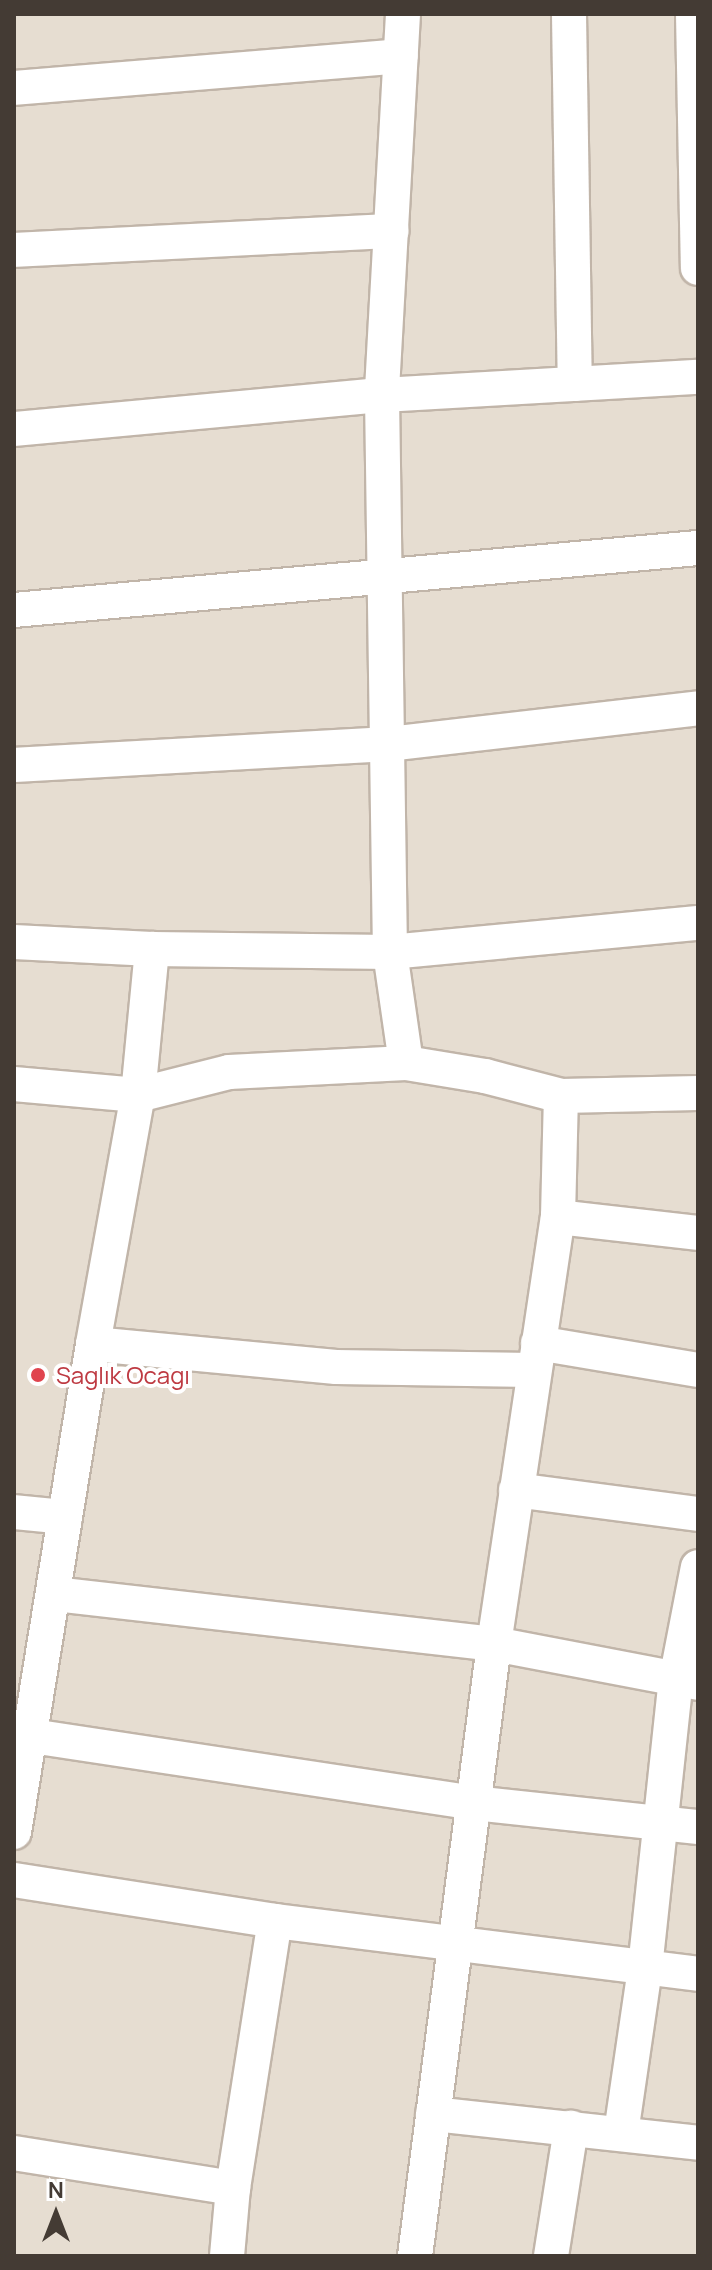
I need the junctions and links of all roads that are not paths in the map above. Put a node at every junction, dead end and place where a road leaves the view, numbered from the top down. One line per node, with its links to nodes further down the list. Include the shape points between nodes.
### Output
1 (403, 14): 4 (street)
2 (569, 14): 10 (street)
3 (693, 14): 8 (street)
4 (401, 56): 5 (street); 6 (street)
5 (14, 88)
6 (392, 231): 7 (street); 11 (street)
7 (14, 250)
8 (698, 268)
9 (698, 377): 10 (street)
10 (575, 384): 11 (street)
11 (382, 395): 12 (street); 14 (street)
12 (14, 429)
13 (698, 548): 14 (street)
14 (385, 573): 15 (street); 17 (street)
15 (14, 610)
16 (698, 708): 17 (street)
17 (389, 744): 18 (street); 22 (street)
18 (14, 765)
19 (698, 923): 22 (street)
20 (14, 942): 21 (street)
21 (152, 949): 22 (street); 26 (street)
22 (390, 952): 23 (street)
23 (406, 1063): 26 (street, via 229,1072); 27 (street)
24 (14, 1084): 26 (street)
25 (698, 1093): 27 (street)
26 (138, 1095): 30 (street)
27 (561, 1096): 28 (street)
28 (558, 1217): 29 (street); 31 (street)
29 (698, 1233)
30 (93, 1344): 31 (street, via 336,1367); 36 (street)
31 (536, 1356): 32 (street); 33 (street)
32 (698, 1370)
33 (516, 1490): 35 (street); 39 (street)
34 (14, 1512): 36 (street)
35 (698, 1514)
36 (65, 1517): 38 (street)
37 (698, 1567): 40 (street)
38 (55, 1594): 39 (street); 41 (street)
39 (494, 1644): 40 (street); 42 (street)
40 (687, 1682): 43 (street)
41 (32, 1736): 42 (street); 45 (street)
42 (473, 1803): 43 (street); 48 (street)
43 (662, 1823): 44 (street); 49 (street)
44 (698, 1827)
45 (14, 1832)
46 (14, 1880): 47 (street)
47 (275, 1921): 48 (street); 56 (street)
48 (456, 1945): 49 (street); 51 (street)
49 (645, 1968): 50 (street); 53 (street)
50 (698, 1974)
51 (433, 2114): 52 (street); 58 (street)
52 (571, 2128): 53 (street); 59 (street)
53 (621, 2133): 54 (street)
54 (698, 2143)
55 (14, 2153): 56 (street)
56 (233, 2188): 57 (street)
57 (227, 2256)
58 (415, 2256)
59 (551, 2256)

